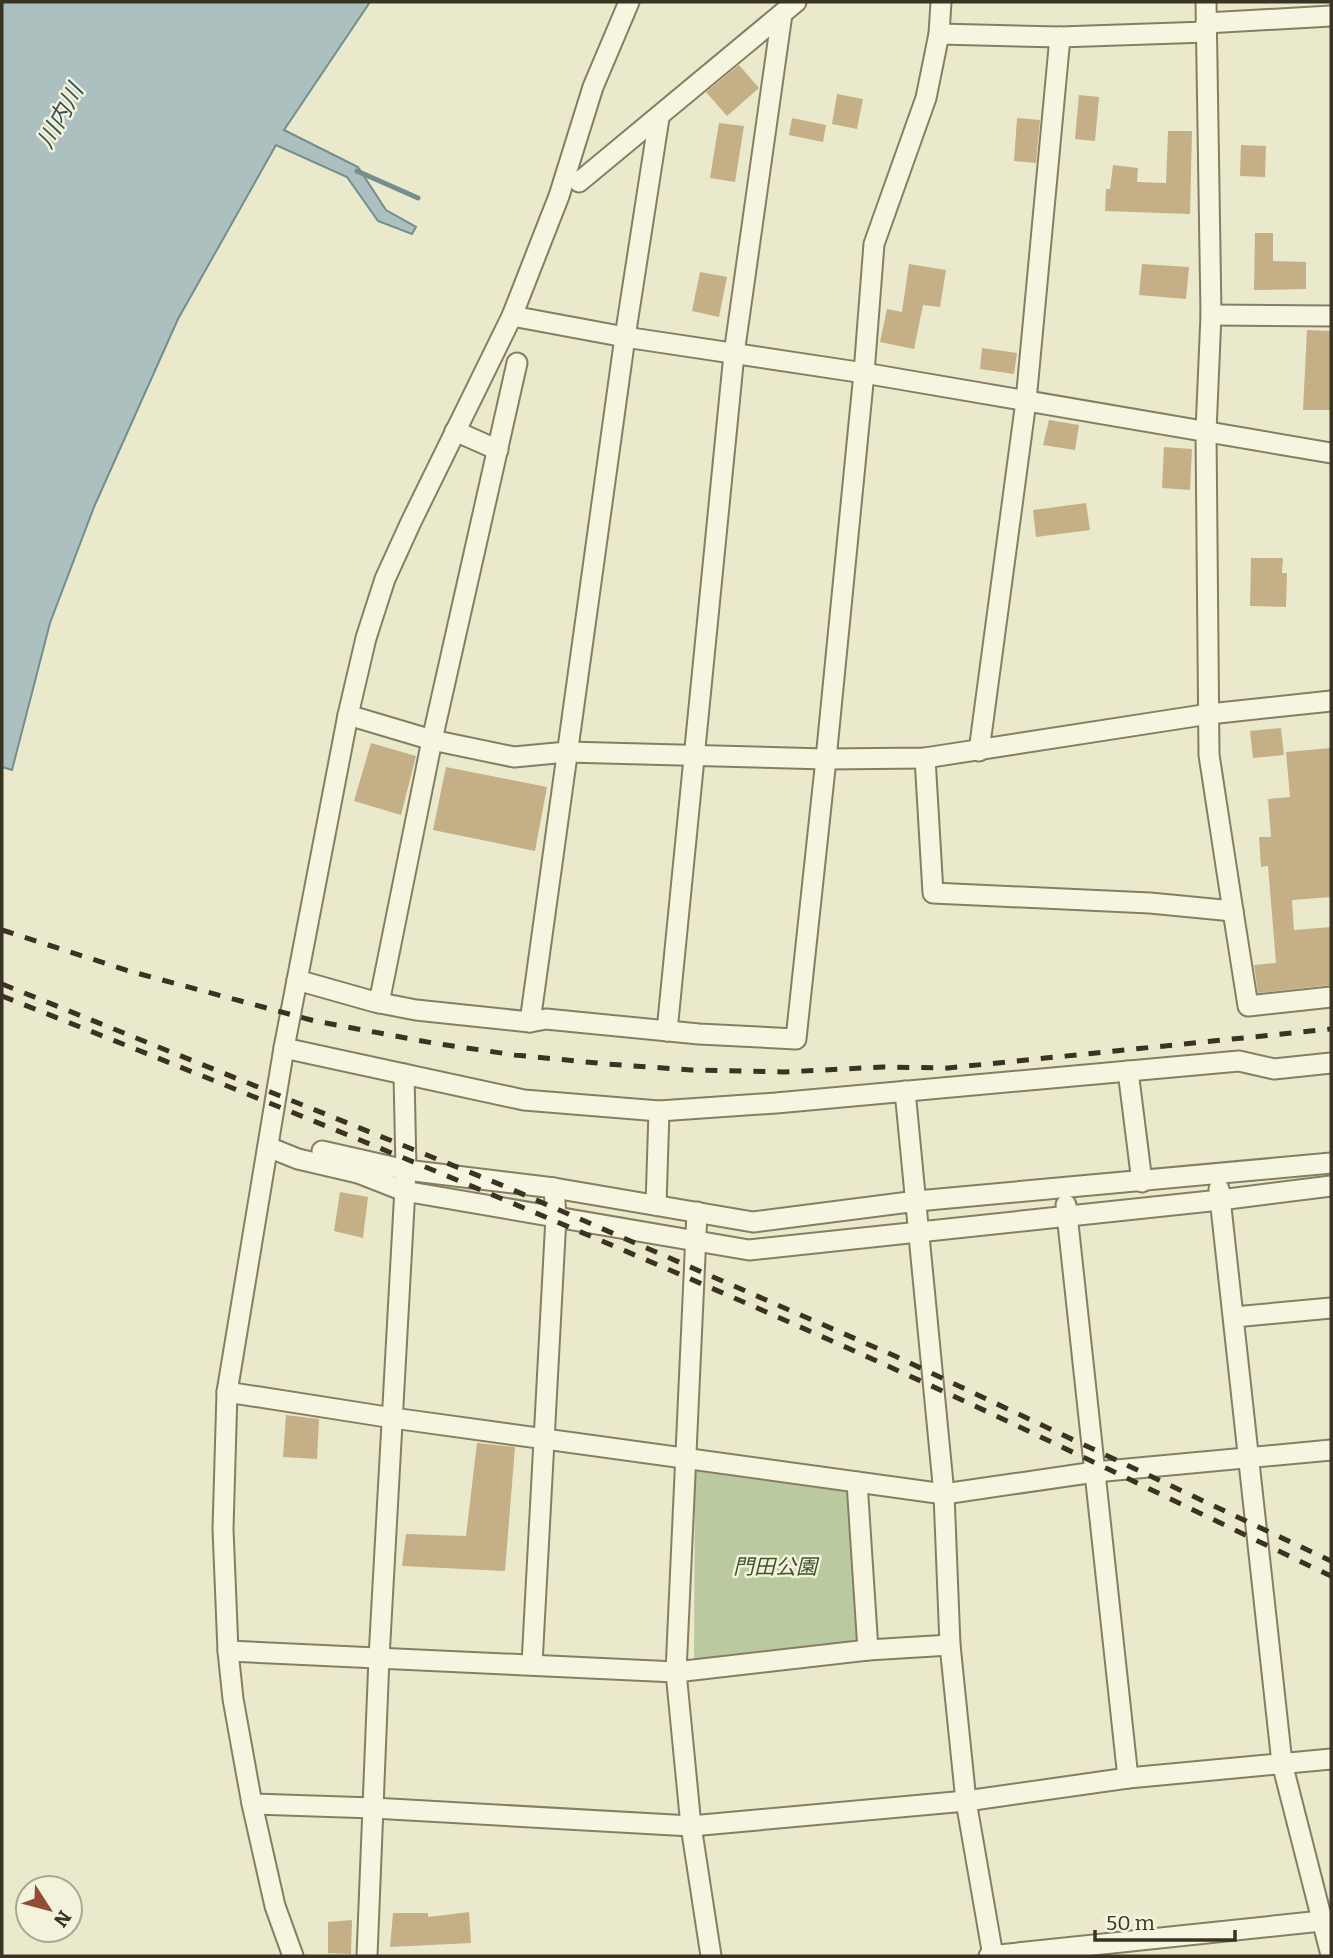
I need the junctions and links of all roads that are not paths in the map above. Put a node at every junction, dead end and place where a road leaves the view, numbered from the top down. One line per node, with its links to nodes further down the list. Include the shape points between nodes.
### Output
1 (629, 2): 12 (street, via 593,88 559,196)
2 (941, 2): 7 (street)
3 (1206, 2): 6 (street)
4 (789, 8): 9 (street); 15 (street)
5 (1331, 16): 6 (street)
6 (1206, 27): 8 (street); 11 (street)
7 (939, 34): 8 (street); 17 (street, via 926,98 874,244)
8 (1060, 37): 18 (street)
9 (659, 118): 10 (street); 14 (street)
10 (579, 182)
11 (1211, 315): 13 (street); 20 (street)
12 (512, 316): 14 (street); 19 (street)
13 (1331, 316)
14 (625, 337): 15 (street); 28 (street)
15 (734, 354): 17 (street); 29 (street)
16 (517, 363): 21 (street)
17 (864, 373): 18 (street); 31 (street)
18 (1026, 401): 20 (street); 27 (street)
19 (455, 431): 21 (street); 25 (street, via 385,579)
20 (1206, 431): 22 (street); 24 (street)
21 (498, 450): 26 (street)
22 (1331, 453)
23 (1331, 701): 24 (street)
24 (1209, 714): 27 (street); 32 (street, via 1209,755)
25 (348, 715): 26 (street); 33 (street)
26 (432, 740): 28 (street, via 514,757); 35 (street)
27 (979, 751): 30 (street)
28 (567, 752): 29 (street); 36 (street)
29 (693, 757): 31 (street); 37 (street)
30 (925, 758): 31 (street); 32 (street, via 933,893 1150,903)
31 (826, 760): 37 (street, via 796,1039)
32 (1233, 912): 34 (street, via 1248,1006)
33 (297, 981): 35 (street); 38 (street)
34 (1331, 997)
35 (379, 1003): 36 (street)
36 (530, 1022): 37 (street, via 547,1019)
37 (667, 1031)
38 (284, 1048): 41 (street); 44 (street)
39 (1331, 1063): 40 (street, via 1274,1069 1238,1061)
40 (1128, 1071): 42 (street); 48 (street)
41 (404, 1074): 43 (street, via 524,1100); 46 (street)
42 (905, 1091): 43 (street); 54 (street)
43 (659, 1111): 55 (street)
44 (268, 1147): 46 (street, via 303,1147); 52 (street); 63 (street)
45 (1331, 1163): 47 (street)
46 (406, 1170): 50 (street); 52 (street)
47 (1218, 1174): 48 (street); 53 (street)
48 (1142, 1182): 51 (street)
49 (1331, 1186): 53 (street)
50 (554, 1188): 55 (street); 58 (street)
51 (1063, 1188): 54 (street); 57 (street)
52 (404, 1191): 58 (street); 64 (street)
53 (1220, 1200): 57 (street); 62 (street)
54 (917, 1201): 56 (street, via 753,1222); 59 (street)
55 (656, 1205): 56 (street)
56 (697, 1212): 60 (street)
57 (1067, 1216): 59 (street); 69 (street)
58 (556, 1217): 60 (street); 65 (street)
59 (920, 1232): 60 (street, via 749,1250); 71 (street)
60 (698, 1241): 67 (street)
61 (1331, 1308): 62 (street)
62 (1234, 1317): 68 (street)
63 (227, 1392): 64 (street); 74 (street, via 223,1529)
64 (393, 1418): 65 (street); 75 (street)
65 (544, 1438): 67 (street); 76 (street)
66 (1331, 1450): 68 (street)
67 (684, 1459): 70 (street); 77 (street)
68 (1249, 1459): 69 (street); 79 (street)
69 (1095, 1472): 71 (street); 80 (street)
70 (857, 1482): 71 (street); 73 (street)
71 (944, 1494): 72 (street)
72 (950, 1645): 73 (street); 81 (street)
73 (867, 1650): 77 (street)
74 (228, 1651): 75 (street); 82 (street)
75 (379, 1658): 76 (street); 83 (street)
76 (532, 1664): 77 (street)
77 (676, 1672): 84 (street)
78 (1331, 1759): 79 (street)
79 (1282, 1763): 80 (street); 85 (street)
80 (1128, 1779): 81 (street)
81 (966, 1801): 84 (street); 90 (street)
82 (253, 1804): 83 (street); 87 (street, via 275,1906)
83 (373, 1808): 84 (street); 88 (street)
84 (691, 1826): 89 (street)
85 (1326, 1920): 86 (street); 90 (street)
86 (1331, 1955)
87 (293, 1956)
88 (367, 1956)
89 (710, 1956)
90 (992, 1956)

